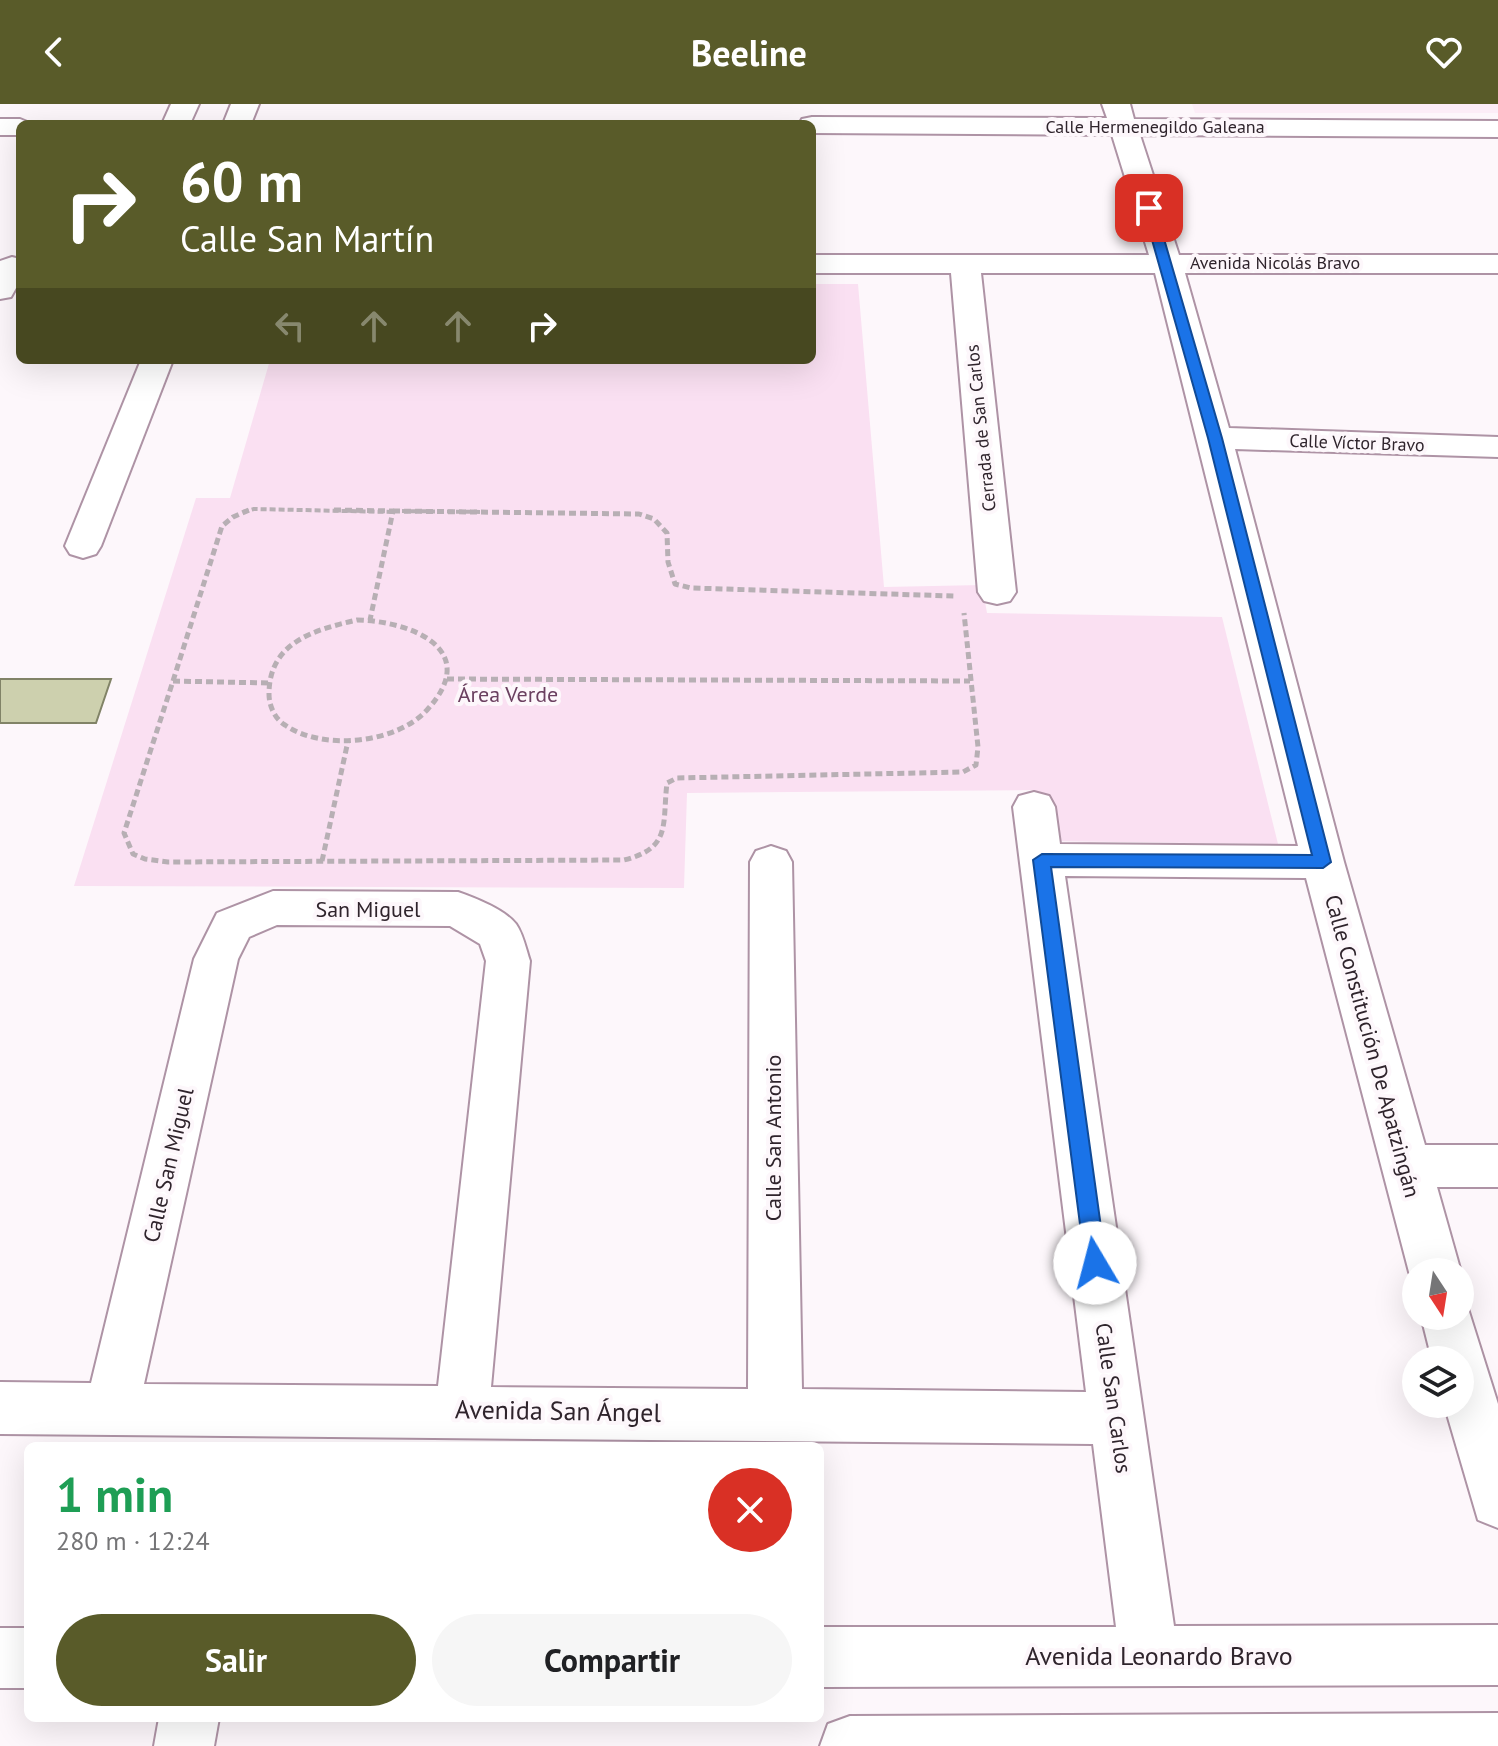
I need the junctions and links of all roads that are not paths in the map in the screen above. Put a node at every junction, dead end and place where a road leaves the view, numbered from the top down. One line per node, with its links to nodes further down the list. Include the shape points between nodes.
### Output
1 (866, 114): 2 (street, Calle Hermenegildo Galeana); 3 (street, Calle Hermenegildo Galeana)
2 (1119, 115): 4 (street, Calle Hermenegildo Galeana); 5 (street, Calle Constitución De Apatzingán)
3 (816, 124)
4 (1498, 129)
5 (1167, 263): 7 (street, Avenida Nicolás Bravo); 8 (street, Avenida Nicolás Bravo); 10 (street, Calle Constitución De Apatzingán)
6 (816, 264): 7 (street, Avenida Nicolás Bravo)
7 (965, 264): 13 (street, Cerrada de San Carlos)
8 (1498, 264)
9 (155, 364): 12 (street)
10 (1215, 438): 11 (street, Calle Víctor Bravo); 17 (street, Calle Constitución De Apatzingán)
11 (1498, 447)
12 (83, 546)
13 (997, 592)
14 (1034, 807): 15 (street, Calle San Carlos)
15 (1042, 860): 17 (street); 27 (street, Calle San Carlos)
16 (771, 862): 25 (street, Calle San Antonio)
17 (1323, 862): 19 (street, Calle Constitución De Apatzingán)
18 (233, 925): 23 (street, Calle San Miguel, via 216,959); 24 (street, San Miguel, via 273,908 458,909 499,934 508,961)
19 (1405, 1166): 20 (street); 21 (street, Calle Constitución De Apatzingán)
20 (1498, 1166)
21 (1431, 1258)
22 (0, 1408): 23 (street, Avenida San Ángel)
23 (112, 1408): 24 (street, Avenida San Ángel)
24 (462, 1410): 25 (street, Avenida San Ángel)
25 (775, 1413): 27 (street, Avenida San Ángel)
26 (1474, 1413): 28 (street)
27 (1116, 1418): 30 (street, Calle San Carlos)
28 (1498, 1500)
29 (1498, 1655): 30 (street, Avenida Leonardo Bravo)
30 (1149, 1656): 31 (street, Avenida Leonardo Bravo)
31 (824, 1657)
32 (0, 1658): 33 (street)
33 (24, 1658)
34 (188, 1722): 37 (street)
35 (1116, 1744): 36 (street); 38 (street)
36 (1495, 1744)
37 (184, 1746)
38 (850, 1746)

